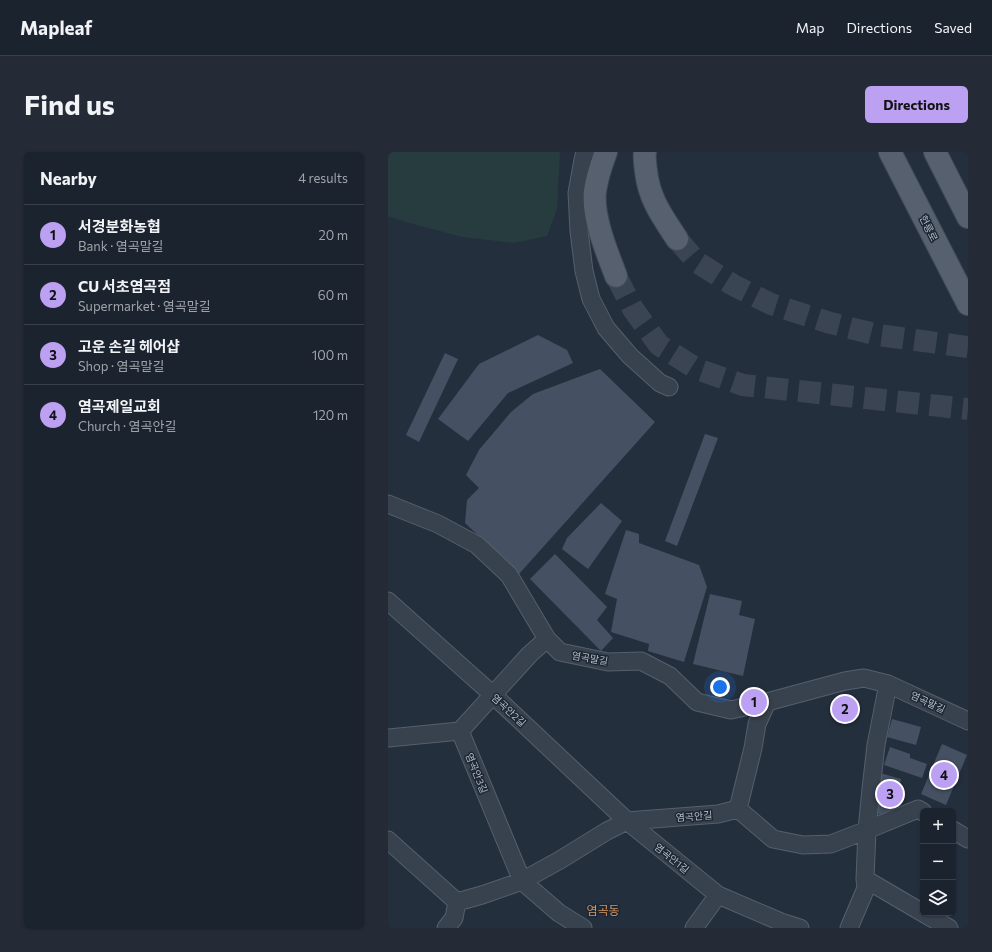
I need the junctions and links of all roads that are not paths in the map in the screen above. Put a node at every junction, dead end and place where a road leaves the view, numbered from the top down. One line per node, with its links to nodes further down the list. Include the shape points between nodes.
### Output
1 (585, 152): 10 (street, via 577,193 584,271 591,299 606,328 630,356 660,383)
2 (606, 152): 8 (main road, via 595,193 596,215)
3 (645, 152): 7 (main road, via 651,196)
4 (890, 152): 9 (main road, 헌릉로)
5 (935, 152): 6 (main road)
6 (968, 217)
7 (677, 239)
8 (616, 276)
9 (968, 304)
10 (669, 387)
11 (388, 504): 13 (street, 염곡말길, via 438,524 477,545 509,575)
12 (388, 601): 15 (street, 염곡안2길)
13 (547, 639): 15 (street); 16 (street, 염곡말길, via 560,652 608,662 641,661 670,676 697,702 731,710)
14 (888, 684): 16 (street, 염곡말길, via 864,678); 17 (street, 염곡말길); 23 (street, via 876,745)
15 (492, 694): 18 (street); 22 (street, 염곡안2길)
16 (767, 702): 20 (street, via 757,724)
17 (968, 721)
18 (460, 731): 19 (street); 28 (street, 염곡안3길)
19 (388, 738)
20 (738, 809): 22 (street, 염곡안길, via 718,814); 23 (street, via 773,838 803,844 831,844)
21 (920, 810): 23 (street)
22 (627, 821): 28 (street, 염곡안길); 29 (street, 염곡안1길)
23 (867, 830): 27 (street)
24 (956, 832): 25 (street)
25 (968, 839)
26 (388, 840): 30 (street)
27 (865, 879): 31 (street); 38 (street, via 866,888)
28 (522, 881): 30 (street, 염곡안길); 33 (street)
29 (718, 895): 36 (street); 37 (street, 염곡안1길)
30 (457, 902): 34 (street, via 454,918)
31 (920, 911)
32 (928, 916): 39 (street)
33 (558, 920): 35 (street)
34 (446, 928)
35 (583, 928)
36 (694, 928)
37 (800, 928)
38 (849, 928)
39 (949, 928)

